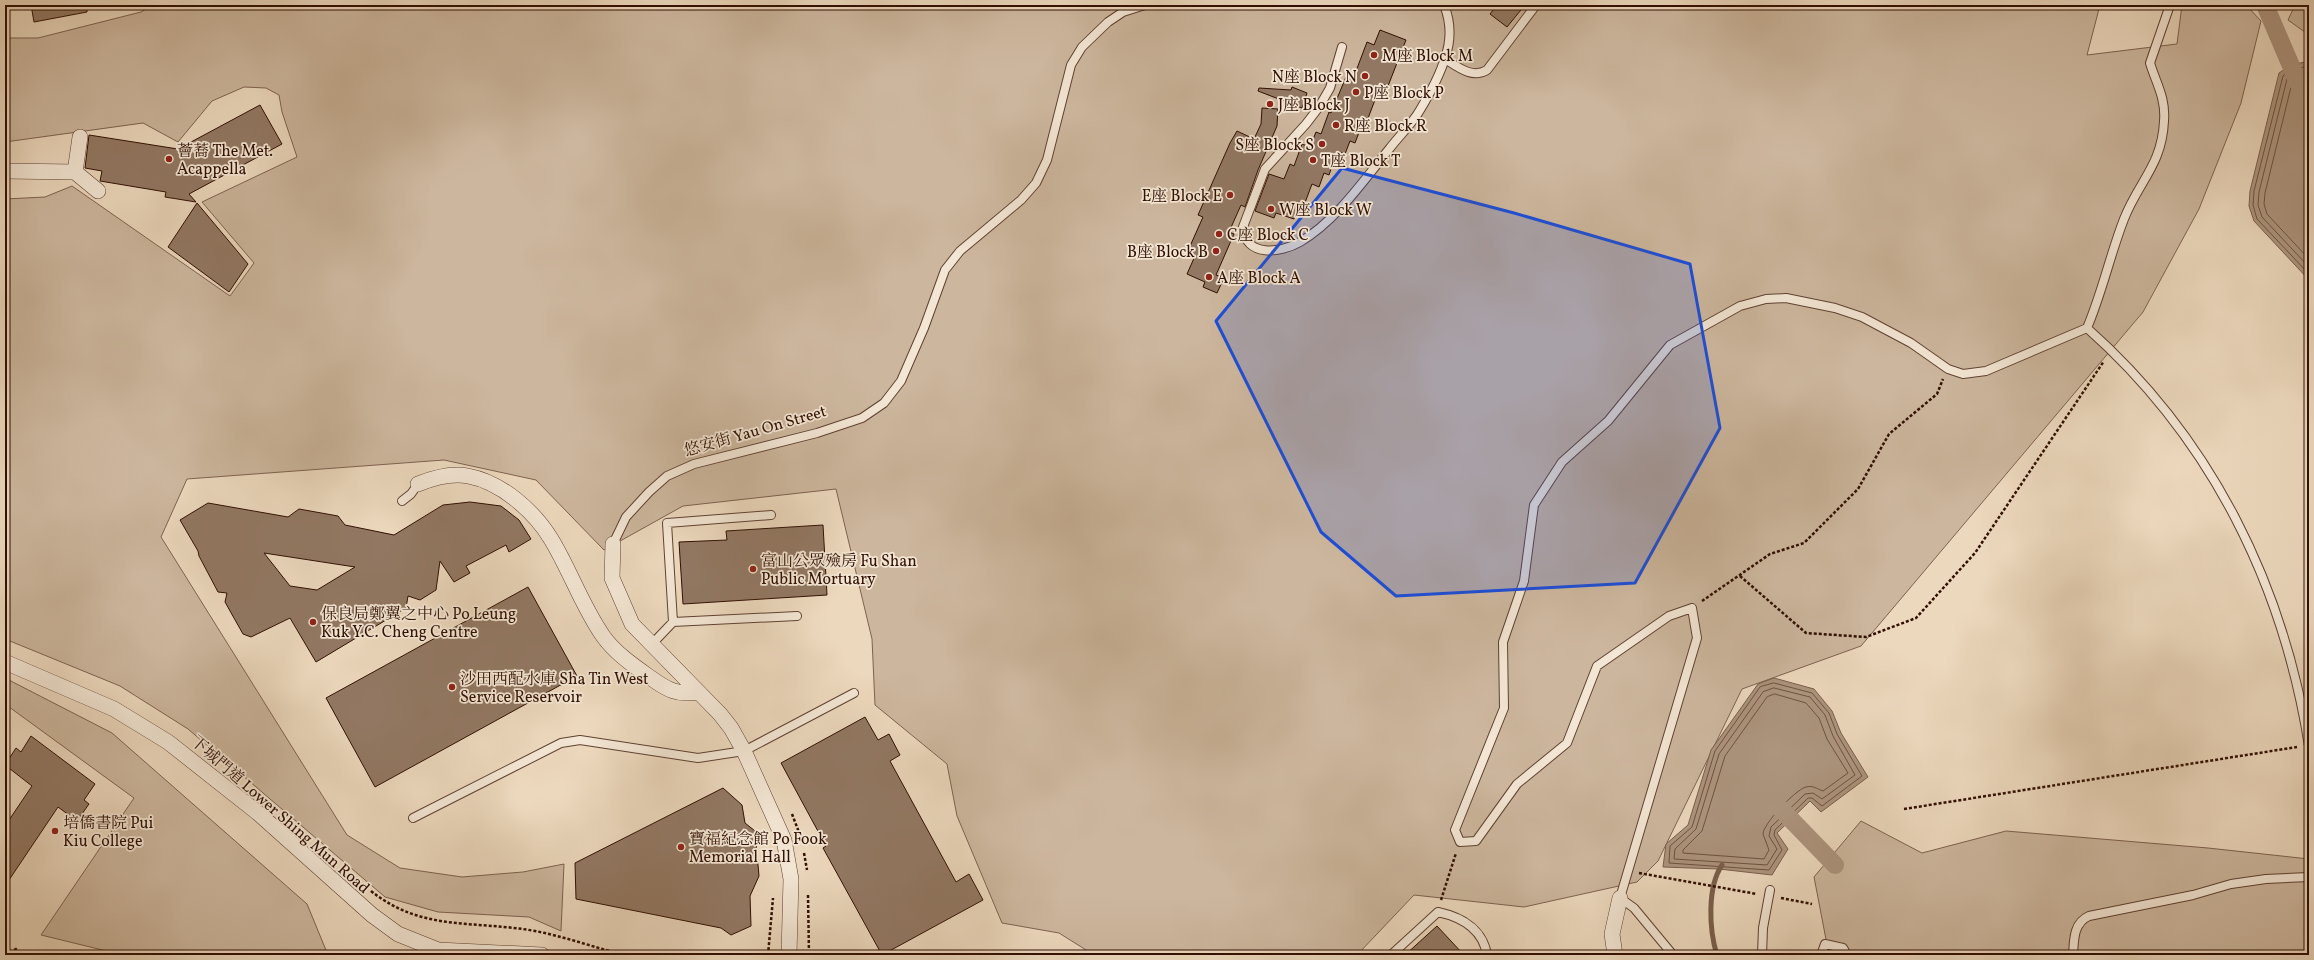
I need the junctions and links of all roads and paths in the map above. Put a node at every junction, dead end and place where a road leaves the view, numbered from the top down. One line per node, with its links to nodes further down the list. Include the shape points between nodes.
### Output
1 (1145, 5): 17 (lane, 悠安街 Yau On Street, via 1113,18 1082,46 1071,64 1047,160 1036,183 1021,200 960,251 945,270 901,381 884,403 862,418 817,433 694,464 667,476 626,517)
2 (1444, 5): 6 (lane, via 1449,30)
3 (1536, 5): 6 (lane, via 1482,74 1466,72)
4 (2170, 5): 11 (lane, via 2150,63 2163,94 2165,120 2162,144 2151,171 2130,203)
5 (1342, 47): 6 (lane, via 1337,68 1319,107 1266,169 1243,228 1244,237 1250,244 1264,250 1280,251 1300,242 1340,209 1419,111)
6 (1445, 59)
7 (80, 138): 9 (street)
8 (5, 171): 9 (street)
9 (74, 172): 10 (street)
10 (98, 191)
11 (2086, 328): 12 (lane); 13 (lane, via 1986,371 1963,374)
12 (2112, 350): 18 (path, via 1975,553 1916,618 1866,637 1806,633); 26 (lane, via 2156,400 2204,464 2242,530 2274,604 2298,687)
13 (1948, 369): 18 (path, via 1937,394 1889,434 1858,489 1804,543 1770,554); 30 (lane, via 1911,343 1862,317 1786,298 1766,299 1740,306 1670,345 1608,421 1562,462 1534,505 1524,582 1503,642 1504,708 1455,830)
14 (418, 484): 15 (lane); 24 (street, via 436,477 468,476 496,486 520,504 550,538 603,636 627,661 675,693)
15 (402, 501)
16 (771, 515): 21 (lane, via 667,523)
17 (613, 544): 22 (street, 悠安街 Yau On Street, via 612,578 632,624)
18 (1740, 576): 19 (path)
19 (1692, 608): 30 (lane, via 1669,616 1597,666 1567,743 1517,784 1476,841); 36 (lane, via 1697,638)
20 (797, 616): 21 (lane)
21 (673, 622): 22 (lane)
22 (652, 644): 24 (street, 悠安街 Yau On Street)
23 (5, 662): 41 (street, 下城門道 Lower Shing Mun Road, via 114,709 168,742 258,813 372,916 398,934 438,950)
24 (698, 692): 27 (street, 悠安街 Yau On Street, via 732,728)
25 (854, 693): 27 (lane)
26 (2309, 746): 28 (path)
27 (744, 751): 29 (lane, via 698,758 580,740 561,743); 44 (street, 悠安街 Yau On Street, via 784,840 791,880)
28 (1904, 809)
29 (413, 818)
30 (1460, 842): 38 (path)
31 (1639, 873): 35 (path)
32 (2309, 877): 52 (lane, via 2231,884 2193,895 2089,916 2084,918 2077,928)
33 (369, 889): 42 (path, 下城門道 Lower Shing Mun Road, via 388,904 418,917 451,923 535,931 617,954)
34 (773, 893): 43 (path)
35 (1769, 894): 37 (path); 49 (lane, via 1763,928)
36 (1620, 898): 47 (street, via 1612,934); 48 (lane, via 1634,908)
37 (1812, 904)
38 (1438, 912): 45 (lane); 46 (lane, via 1456,916 1470,924 1486,949)
39 (5, 954): 40 (path, via 16,949)
40 (19, 955)
41 (542, 955)
42 (631, 955)
43 (768, 955)
44 (789, 955)
45 (1391, 955)
46 (1487, 955)
47 (1615, 955)
48 (1673, 955)
49 (1762, 955)
50 (1821, 955): 51 (lane, via 1825,944 1843,948)
51 (1847, 955)
52 (2073, 955)

